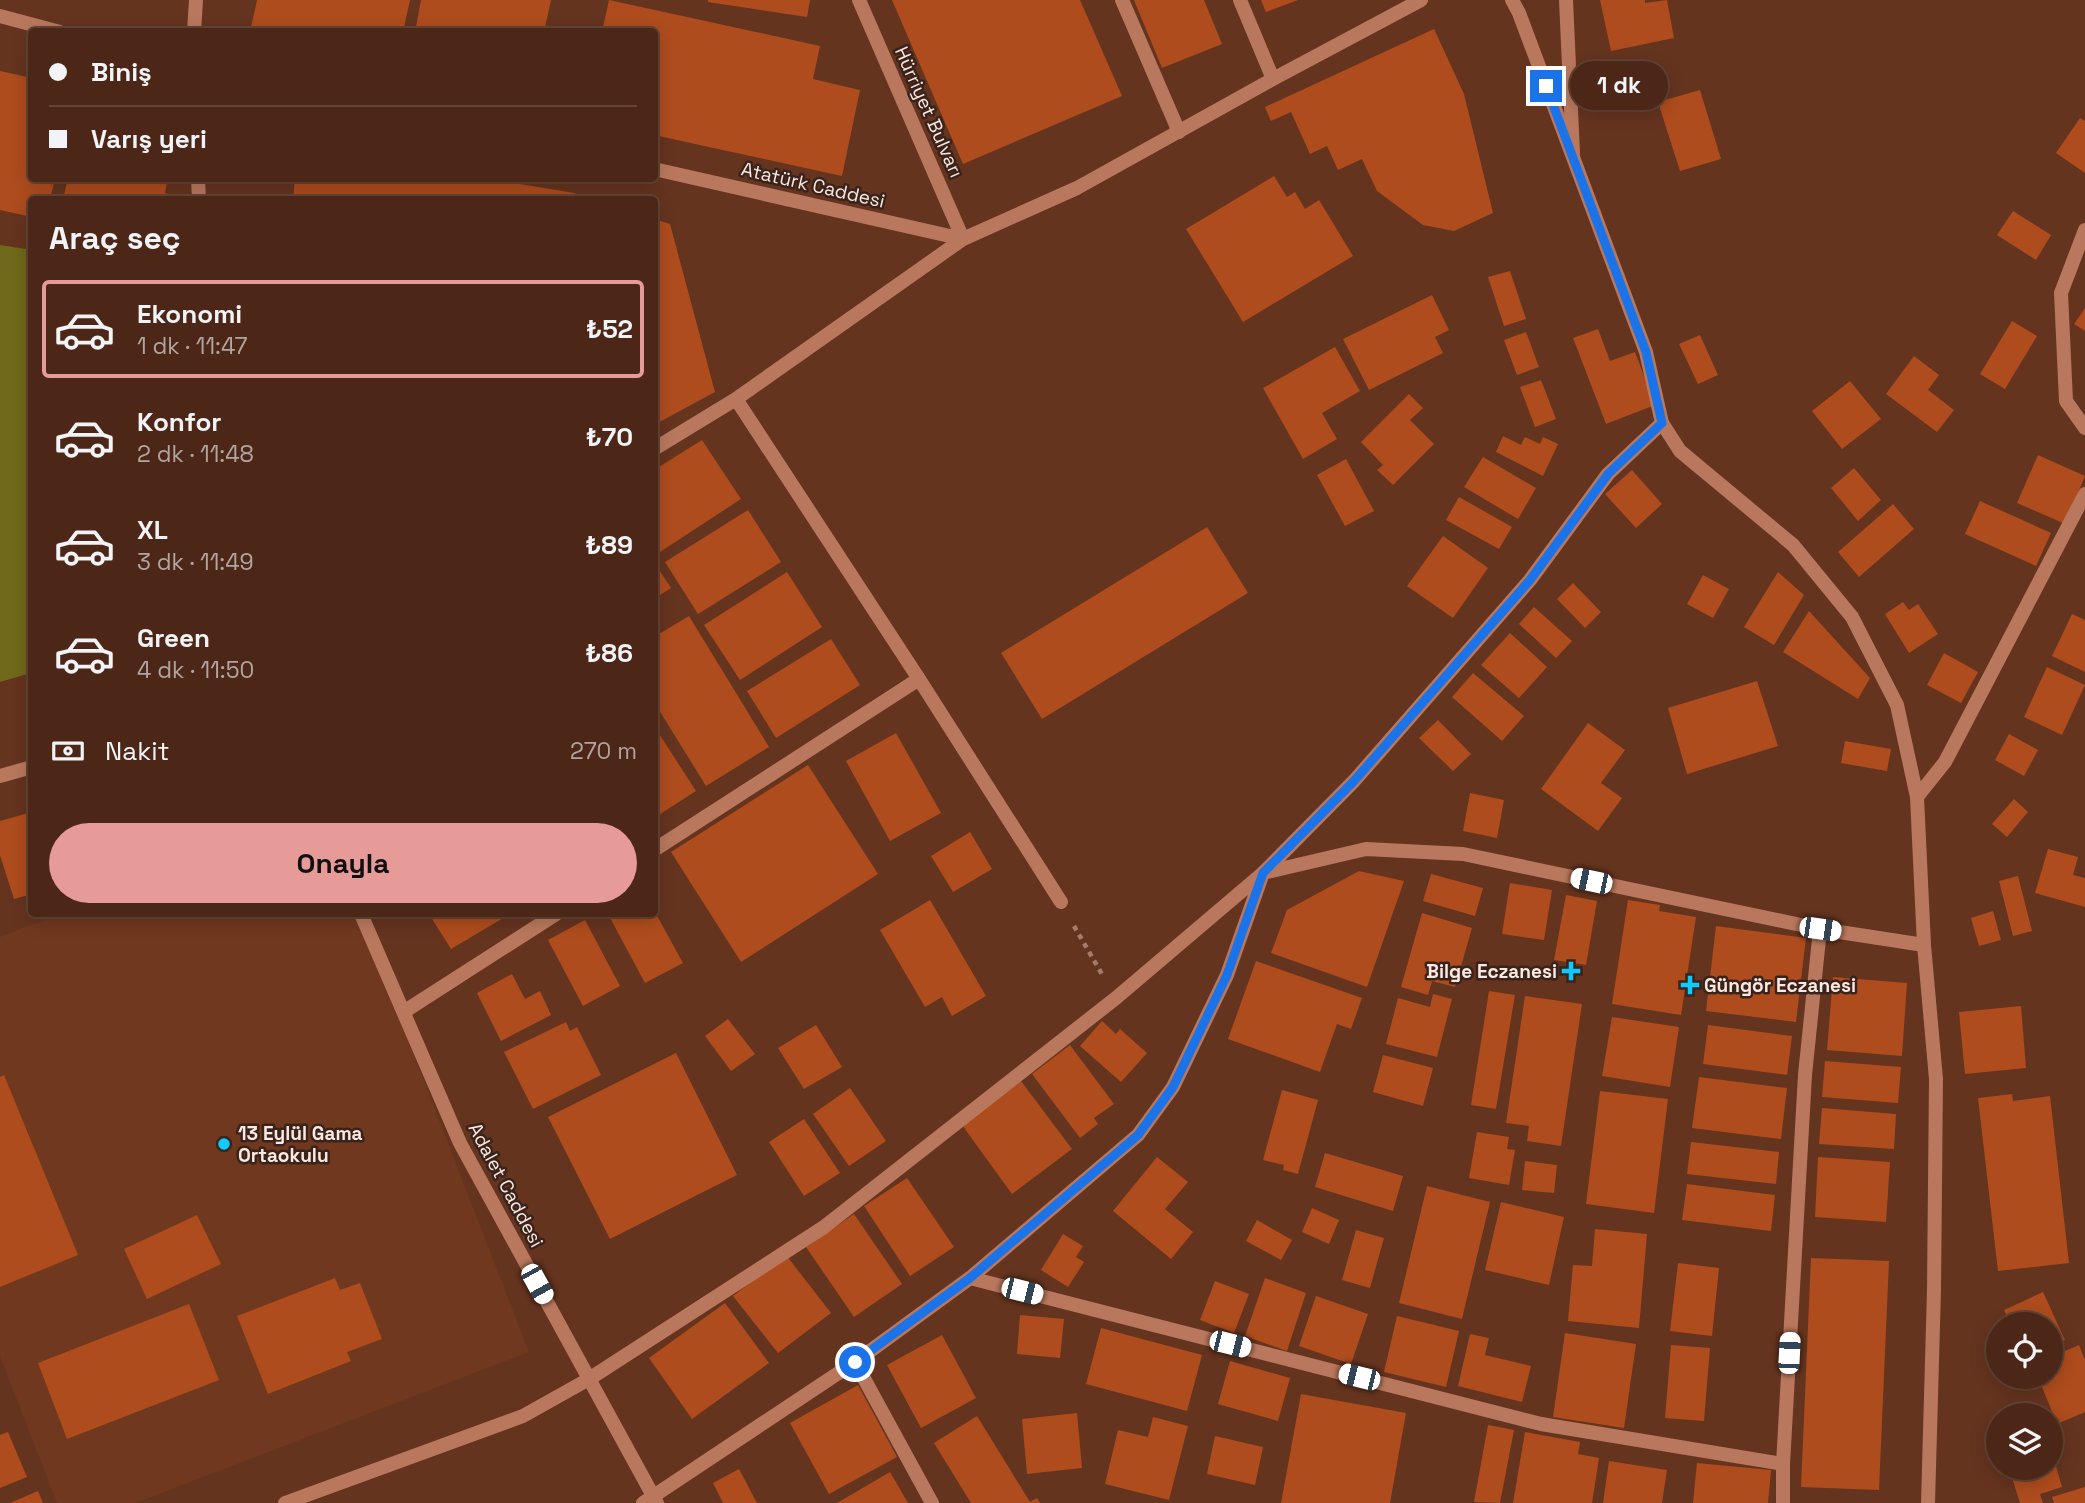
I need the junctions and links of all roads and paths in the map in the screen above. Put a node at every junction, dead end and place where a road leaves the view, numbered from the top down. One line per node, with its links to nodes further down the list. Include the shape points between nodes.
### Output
1 (196, 0): 10 (street)
2 (859, 0): 16 (street, Hürriyet Bulvarı)
3 (1122, 0): 12 (street)
4 (1240, 0): 11 (street)
5 (1421, 0): 11 (street)
6 (1512, 0): 13 (street)
7 (1566, 0): 13 (street)
8 (0, 16): 9 (street)
9 (45, 28)
10 (194, 28)
11 (1273, 79): 12 (street)
12 (1179, 132): 16 (street, via 1077,188)
13 (1573, 158): 18 (street, via 1646,352)
14 (658, 170): 16 (street, Atatürk Caddesi)
15 (2085, 230): 19 (street, via 2061,293 2066,401)
16 (963, 239): 17 (street)
17 (736, 399): 20 (street); 22 (street)
18 (1662, 423): 25 (street, via 1680,450 1793,545 1852,617 1897,705); 27 (street, via 1608,474 1530,580 1354,781)
19 (2085, 428)
20 (658, 447)
21 (2085, 494): 25 (street, via 1944,762)
22 (919, 679): 26 (street); 28 (street)
23 (28, 768): 24 (street)
24 (0, 776)
25 (1917, 797): 32 (street)
26 (658, 847)
27 (1263, 873): 31 (street, via 1366,849 1463,853); 33 (street); 35 (street, via 1227,975 1173,1087 1138,1135)
28 (1060, 902): 33 (path)
29 (362, 917): 34 (street, Adalet Caddesi)
30 (551, 917): 34 (street)
31 (1820, 929): 32 (street); 38 (street, via 1805,1075)
32 (1924, 945): 43 (street, via 1936,1079)
33 (1116, 998): 37 (street, via 824,1227)
34 (405, 1011): 37 (street, Adalet Caddesi, via 460,1143)
35 (970, 1278): 36 (street); 38 (street, via 1541,1424)
36 (855, 1362): 39 (street); 41 (street)
37 (589, 1379): 39 (street, Adalet Caddesi); 40 (street, via 523,1416)
38 (1783, 1464): 42 (street)
39 (651, 1501)
40 (285, 1503)
41 (932, 1503)
42 (1783, 1503)
43 (1928, 1503)

